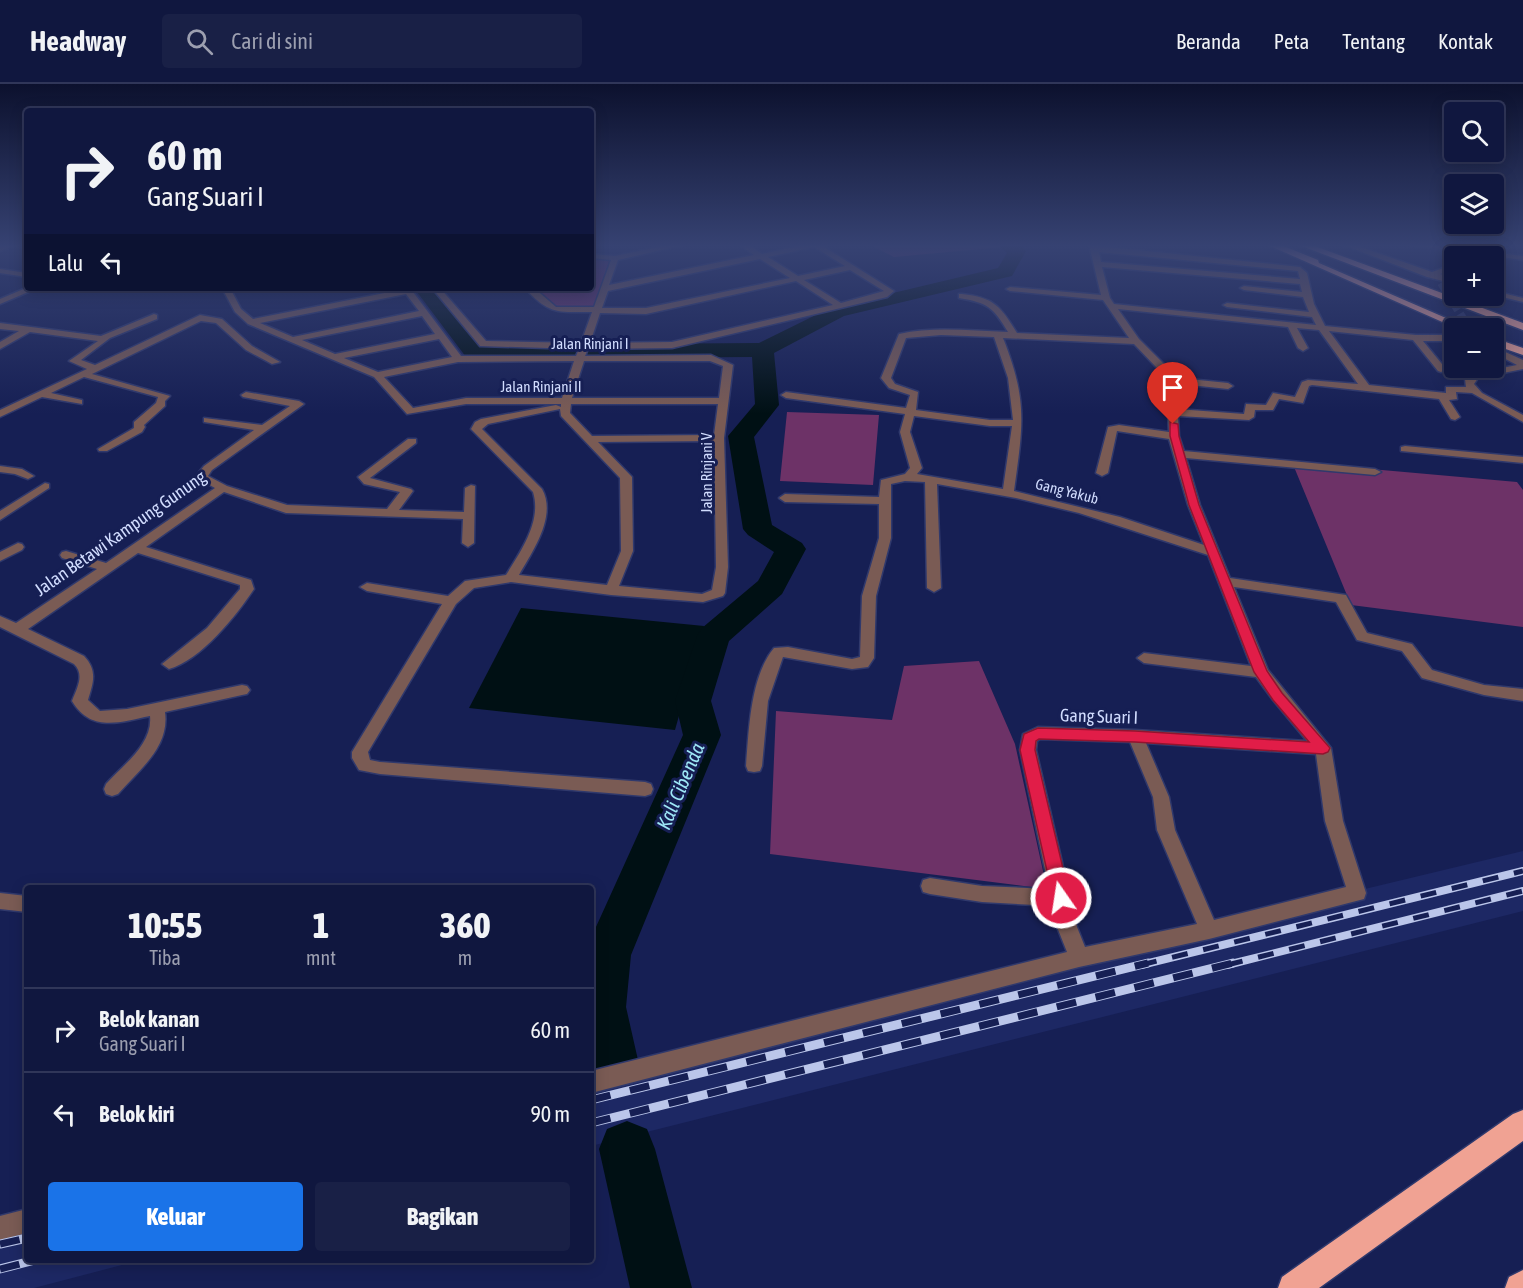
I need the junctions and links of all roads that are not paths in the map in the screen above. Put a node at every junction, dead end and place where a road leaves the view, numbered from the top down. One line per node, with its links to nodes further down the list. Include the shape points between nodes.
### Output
1 (233, 301): 25 (street)
2 (352, 301): 25 (street)
3 (414, 301): 19 (street)
4 (447, 301): 44 (street, via 483,344)
5 (544, 301): 18 (street, via 552,308)
6 (600, 301): 18 (street)
7 (695, 301): 18 (street, via 646,312)
8 (833, 301): 16 (street)
9 (854, 301): 16 (street)
10 (989, 301): 34 (street)
11 (1102, 301): 15 (street)
12 (1310, 301): 20 (street)
13 (1409, 301): 23 (highway)
14 (1454, 301): 28 (highway)
15 (1108, 302): 24 (street); 39 (street)
16 (839, 305): 44 (street, via 672,345)
17 (1494, 306): 21 (highway)
18 (596, 311): 44 (street)
19 (423, 314): 32 (street); 38 (street)
20 (1315, 315): 24 (street, via 1226,303); 29 (street)
21 (1523, 316)
22 (154, 317): 35 (street)
23 (1451, 318)
24 (1232, 319): 26 (street)
25 (251, 322): 38 (street)
26 (1291, 326): 29 (street); 43 (street)
27 (0, 327): 30 (street)
28 (1523, 327)
29 (1320, 328): 36 (street); 58 (street)
30 (29, 330): 35 (street); 42 (street)
31 (1504, 334): 40 (highway)
32 (440, 336): 47 (street); 48 (street)
33 (998, 336): 34 (street); 67 (street, via 924,332 902,336 886,378 892,386 915,394); 73 (street, via 1015,379)
34 (1015, 336): 39 (street)
35 (103, 338): 52 (street, via 107,340 74,362)
36 (1416, 338): 37 (street); 53 (street)
37 (1444, 338)
38 (290, 340): 47 (street)
39 (1136, 341): 56 (street, via 1160,362)
40 (1523, 341)
41 (1504, 345): 45 (highway)
42 (0, 346)
43 (1303, 348)
44 (582, 352): 48 (street, Jalan Rinjani I); 49 (street, Jalan Rinjani I); 66 (street)
45 (1523, 352)
46 (1504, 356): 51 (street)
47 (334, 358): 55 (street)
48 (458, 359): 55 (street, Jalan Rinjani I)
49 (722, 361): 64 (street, Jalan Rinjani V, via 728,365)
50 (275, 362): 52 (street, via 249,348 219,321 200,318)
51 (1523, 365): 59 (street, via 1475,376 1469,384)
52 (96, 368): 54 (street)
53 (1441, 369)
54 (82, 374): 60 (street); 79 (street, via 165,396 138,424 138,430)
55 (377, 375): 66 (street, Jalan Rinjani II, via 411,412 466,401)
56 (1165, 379): 57 (street); 68 (street)
57 (1228, 386)
58 (1367, 389): 63 (street); 68 (street, via 1311,382 1305,384 1299,401 1276,395 1269,408 1250,406 1249,417)
59 (1473, 390): 63 (street, via 1449,389 1454,397); 71 (street)
60 (40, 394): 65 (street); 69 (street)
61 (246, 395): 74 (street, via 299,405)
62 (786, 395): 67 (street)
63 (1442, 396): 70 (street)
64 (723, 401): 66 (street, Jalan Rinjani II); 76 (street, Jalan Rinjani V)
65 (78, 402)
66 (566, 404): 77 (street, via 565,414); 105 (street, via 485,421 476,429 543,499 528,547)
67 (909, 412): 73 (street); 87 (street, via 905,432 916,468)
68 (1173, 412): 75 (street)
69 (0, 414)
70 (1455, 417)
71 (1523, 419)
72 (208, 420): 74 (street)
73 (1018, 423): 92 (street)
74 (265, 429): 90 (street, Jalan Betawi Kampung Gunung, via 201,475)
75 (1174, 436): 81 (street); 85 (street, via 1112,429)
76 (719, 438): 77 (street); 109 (street, Jalan Rinjani V, via 720,590 703,598)
77 (588, 439): 109 (street, via 622,471 627,482 627,551)
78 (412, 441): 95 (street, via 364,477 368,482 407,491)
79 (103, 449)
80 (1405, 449): 82 (street)
81 (1180, 454): 84 (street); 101 (street, via 1194,505)
82 (1523, 460)
83 (0, 469): 86 (street)
84 (1375, 472)
85 (1102, 473)
86 (28, 476)
87 (908, 478): 88 (street, Gang Yakub); 94 (street, via 885,482)
88 (931, 480): 92 (street, Gang Yakub); 108 (street)
89 (45, 486): 96 (street)
90 (223, 488): 95 (street, via 286,509); 100 (street, Jalan Betawi Kampung Gunung)
91 (471, 488): 97 (street)
92 (1008, 492): 101 (street, Gang Yakub, via 1123,521)
93 (785, 498): 94 (street)
94 (884, 501): 121 (street, via 885,538 869,596 867,658 863,663 852,664 778,652 760,701)
95 (390, 513): 97 (street)
96 (0, 516)
97 (469, 516): 98 (street)
98 (468, 543)
99 (18, 547): 103 (street)
100 (136, 548): 104 (street, Jalan Betawi Kampung Gunung); 114 (street, via 246,583 247,589 223,622 193,650)
101 (1214, 552): 106 (street)
102 (66, 555): 104 (street)
103 (0, 557)
104 (106, 567): 112 (street, Jalan Betawi Kampung Gunung)
105 (511, 578): 109 (street); 110 (street, via 470,584)
106 (1226, 582): 115 (street); 117 (street, via 1341,598 1362,637 1407,647 1427,674)
107 (367, 587): 110 (street)
108 (933, 588)
109 (611, 591)
110 (451, 601): 123 (street, via 360,752 365,765)
111 (0, 621): 112 (street)
112 (18, 629): 118 (street, via 87,667 80,701 87,713 113,718)
113 (1144, 658): 115 (street)
114 (169, 664)
115 (1261, 672): 120 (street)
116 (242, 690): 118 (street)
117 (1523, 695)
118 (157, 709): 122 (street, via 159,725 154,742)
119 (1135, 736): 120 (street, Gang Suari I); 125 (street, Gang Suari I, via 1038,734 1029,738 1028,750); 128 (street, via 1161,797 1166,830)
120 (1323, 748): 128 (street, via 1334,821 1358,893)
121 (754, 766)
122 (112, 789)
123 (645, 789)
124 (930, 886): 125 (street, via 982,894)
125 (1061, 898): 129 (street, Gang Suari I)
126 (0, 901): 127 (street)
127 (24, 904)
128 (1209, 930): 129 (street)
129 (1079, 958): 130 (street)
130 (594, 1081)
131 (1523, 1124): 134 (highway)
132 (24, 1222): 133 (street)
133 (0, 1228)
134 (1293, 1288)

